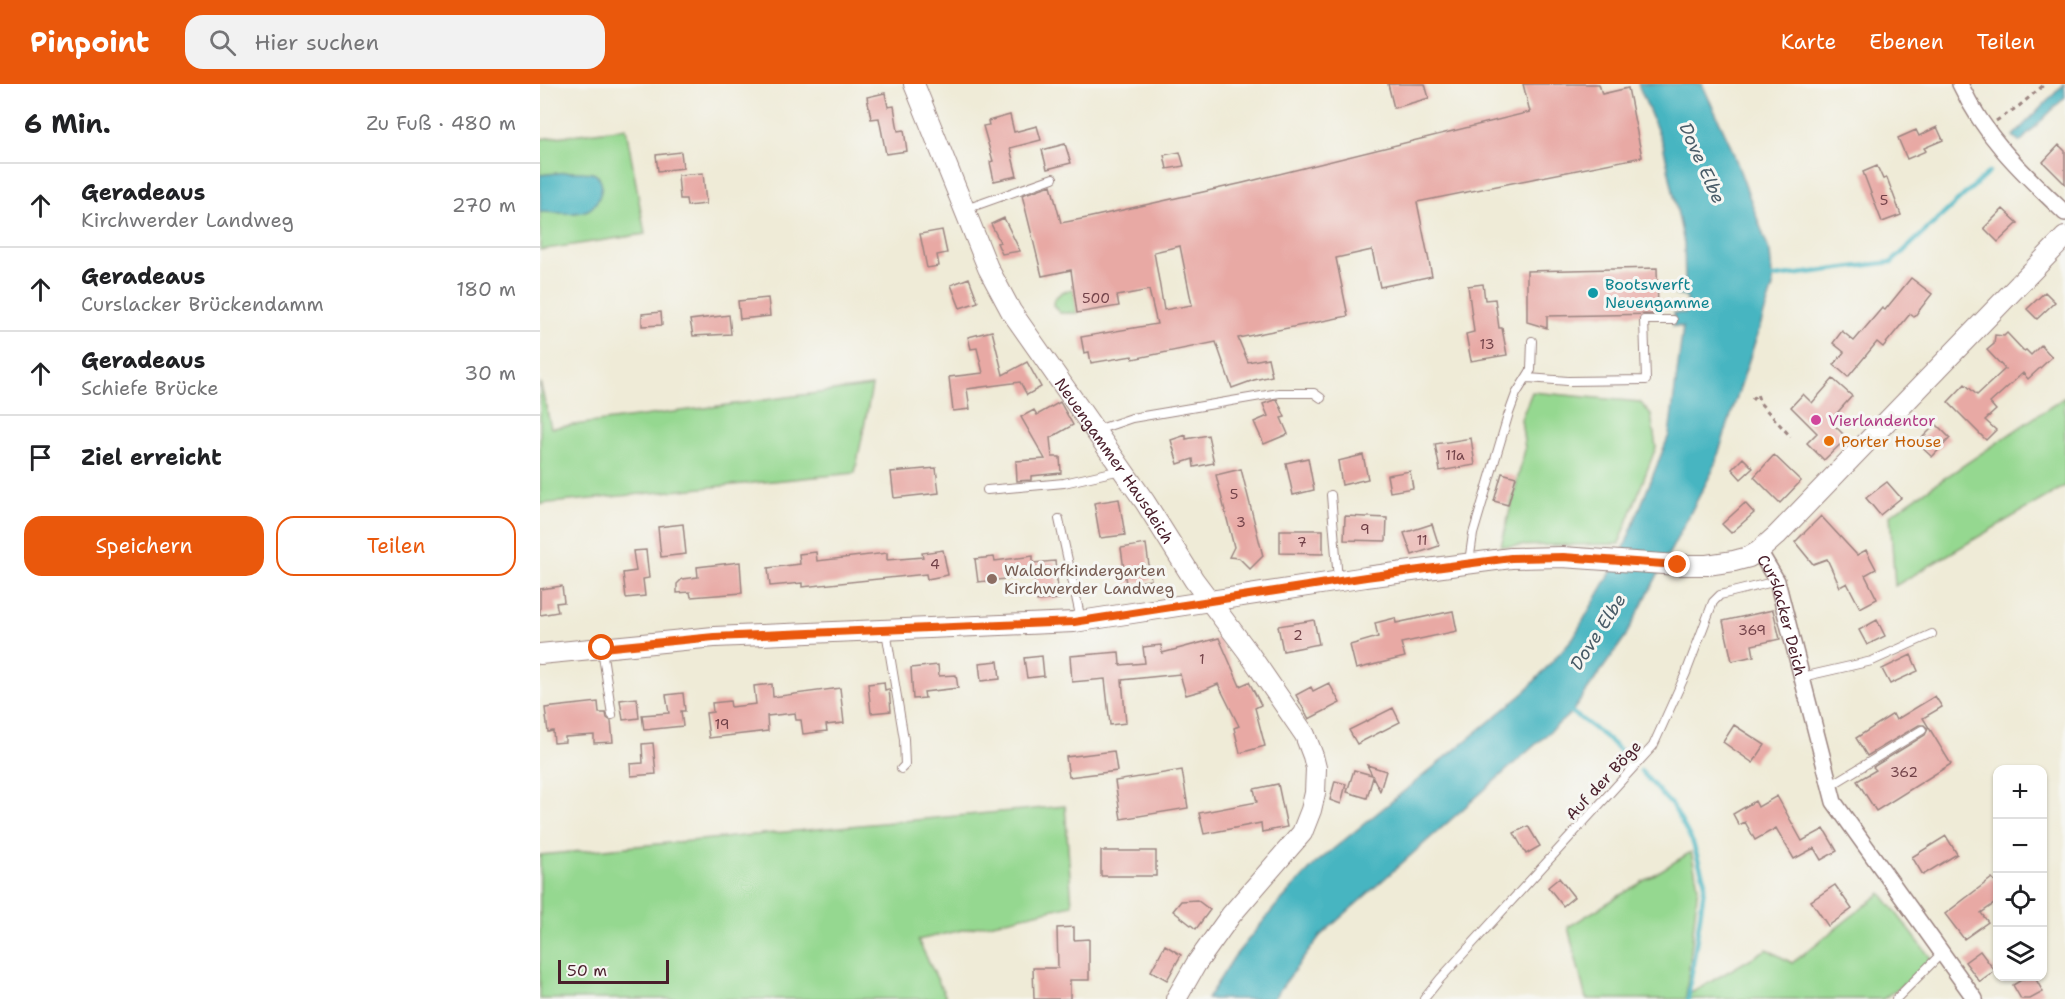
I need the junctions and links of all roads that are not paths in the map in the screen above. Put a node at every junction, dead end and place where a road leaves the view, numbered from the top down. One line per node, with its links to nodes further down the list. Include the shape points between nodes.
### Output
1 (914, 84): 4 (street, Neuengammer Hausdeich)
2 (1960, 84): 5 (street, via 1983,126)
3 (1053, 178): 4 (lane)
4 (964, 209): 11 (street, Neuengammer Hausdeich, via 1011,311)
5 (2065, 213)
6 (2065, 237): 16 (street, Curslacker Deich)
7 (1673, 320): 9 (lane, via 1644,320 1646,381)
8 (1532, 341): 9 (lane, via 1532,370)
9 (1528, 378): 17 (lane, via 1516,394 1508,416 1473,534)
10 (1321, 398): 11 (lane, via 1314,393 1278,393 1132,418)
11 (1095, 431): 12 (street, Neuengammer Hausdeich)
12 (1122, 469): 13 (lane, via 1064,483); 20 (street, Neuengammer Hausdeich)
13 (987, 490)
14 (1331, 495): 19 (lane)
15 (1059, 519): 21 (lane)
16 (1759, 552): 17 (street, via 1707,565 1563,557); 18 (street, Curslacker Deich)
17 (1469, 562): 19 (street)
18 (1777, 581): 26 (street, Curslacker Deich); 33 (lane, Auf der Böge, via 1720,595 1713,602 1653,746)
19 (1338, 582): 20 (street)
20 (1210, 601): 21 (street); 32 (street, Neuengammer Hausdeich, via 1305,735 1317,783 1302,833 1231,915)
21 (1081, 621): 22 (street)
22 (885, 630): 24 (street, via 714,637); 29 (lane, via 904,739 905,765)
23 (1932, 634): 26 (lane, via 1872,661)
24 (602, 648): 25 (street); 27 (lane)
25 (540, 654)
26 (1803, 677): 30 (street, Curslacker Deich)
27 (612, 715)
28 (1922, 730): 30 (lane)
29 (901, 770)
30 (1830, 786): 31 (street, Curslacker Deich, via 1834,802)
31 (1942, 953): 34 (lane); 35 (street, Curslacker Deich)
32 (1176, 999)
33 (1424, 999)
34 (1896, 999)
35 (1975, 999)

